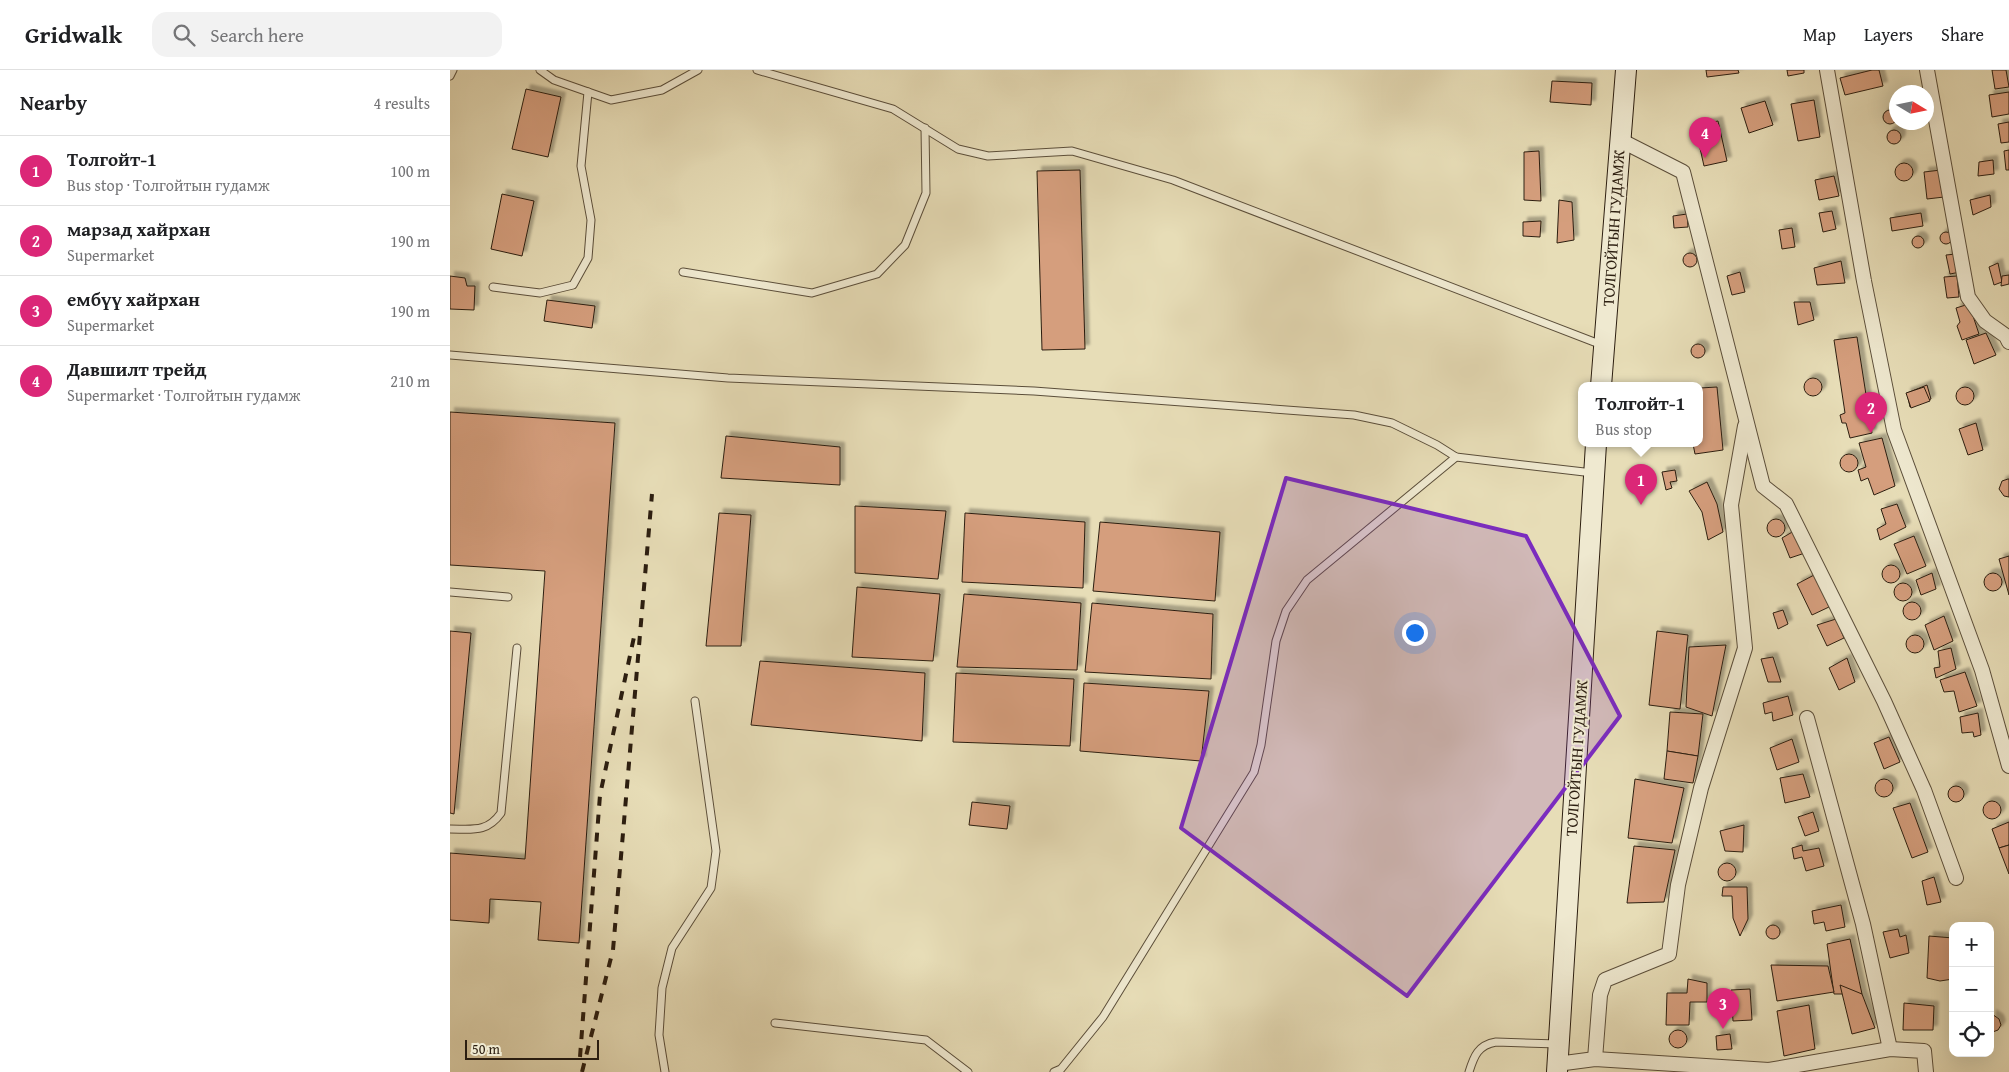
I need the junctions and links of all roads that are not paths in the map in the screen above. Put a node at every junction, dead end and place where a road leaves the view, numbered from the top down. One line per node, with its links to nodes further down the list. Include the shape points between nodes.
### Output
1 (453, 70): 8 (lane)
2 (540, 70): 9 (lane, via 554,80)
3 (698, 70): 9 (lane, via 662,90 611,100)
4 (758, 70): 10 (lane, via 893,109)
5 (1626, 70): 11 (main road, ТОЛГОЙТЫН ГУДАМЖ)
6 (1826, 70): 27 (street, via 1894,430 1982,670)
7 (1927, 70): 14 (street, via 1968,297 1985,321 2006,336)
8 (450, 76)
9 (588, 92): 13 (lane, via 581,166 591,220 588,258 573,285 540,293)
10 (925, 128): 12 (lane, via 926,193 905,245 877,274 812,293); 15 (lane, via 958,148 988,156 1072,151 1173,180)
11 (1620, 140): 15 (main road, ТОЛГОЙТЫН ГУДАМЖ); 18 (street, via 1683,172)
12 (683, 272)
13 (493, 287)
14 (2009, 342)
15 (1604, 346): 17 (main road, ТОЛГОЙТЫН ГУДАМЖ)
16 (450, 355): 20 (lane, via 728,378 1034,391 1354,415 1392,423)
17 (1601, 382)
18 (1746, 423): 29 (street, via 1763,486 1786,504 1884,701 1924,790); 33 (street, via 1731,505 1745,648 1701,788 1678,885 1669,954 1605,980 1600,995)
19 (1596, 447): 21 (main road, ТОЛГОЙТЫН ГУДАМЖ)
20 (1456, 457): 21 (lane); 37 (lane, via 1307,580 1286,611 1276,641 1261,746 1254,772 1103,1016 1061,1069)
21 (1594, 473): 31 (main road, ТОЛГОЙТЫН ГУДАМЖ)
22 (450, 592): 23 (lane)
23 (508, 597)
24 (517, 648): 28 (lane, via 501,813 494,823 483,828)
25 (695, 701): 35 (lane, via 716,851 711,888 672,948 662,988 659,1035)
26 (1806, 718): 32 (street, via 1864,924)
27 (2009, 766)
28 (450, 829)
29 (1956, 878)
30 (775, 1023): 36 (lane, via 926,1040)
31 (1558, 1044): 34 (main road, ТОЛГОЙТЫН ГУДАМЖ); 38 (lane, via 1486,1044 1478,1049)
32 (1890, 1049): 33 (street, via 1770,1070); 39 (street, via 1924,1051)
33 (1595, 1059): 34 (street)
34 (1557, 1068)
35 (665, 1072)
36 (968, 1072)
37 (1054, 1072)
38 (1469, 1072)
39 (1926, 1072)

